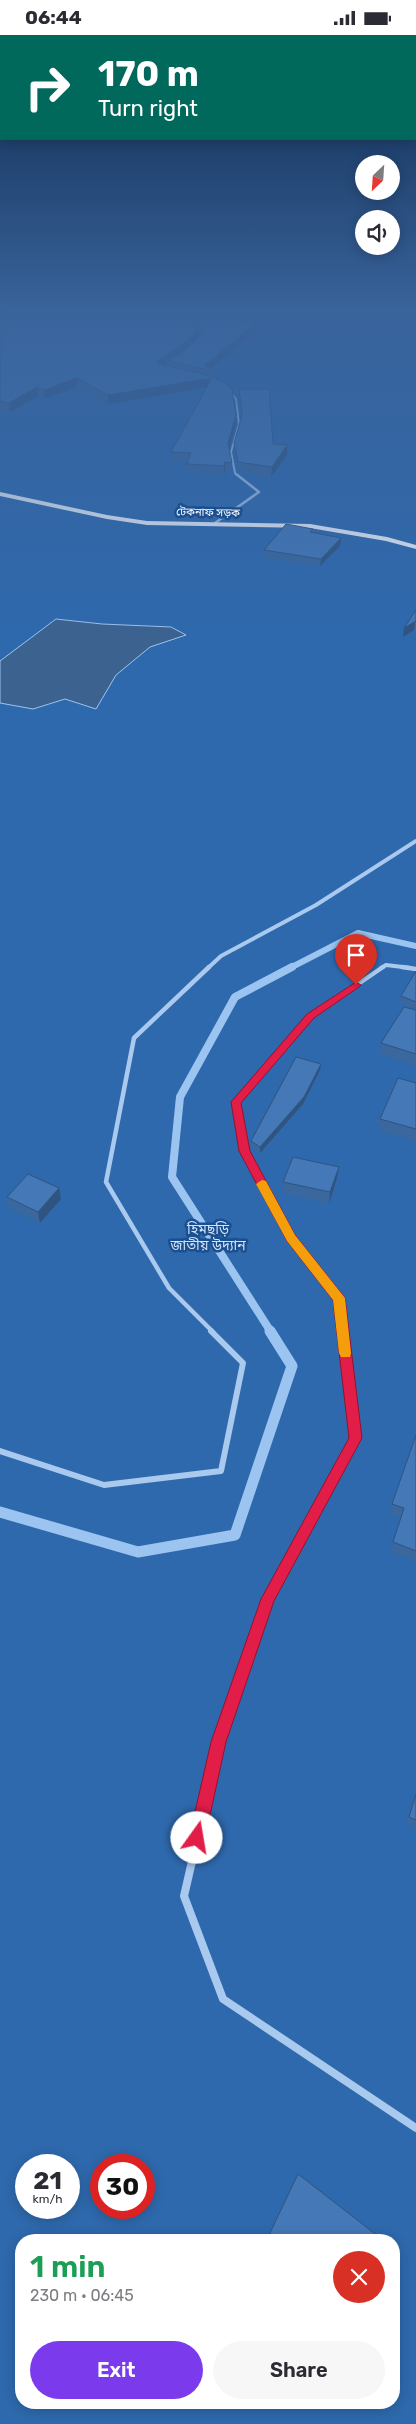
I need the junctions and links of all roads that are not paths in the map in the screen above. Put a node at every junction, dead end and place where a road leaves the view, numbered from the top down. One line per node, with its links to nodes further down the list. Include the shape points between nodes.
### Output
1 (239, 421): 3 (street, via 231,453 235,473 259,492)
2 (0, 494): 3 (highway, টেকনাফ সড়ক, via 147,523)
3 (216, 523): 4 (highway, টেকনাফ সড়ক, via 310,526)
4 (416, 547)
5 (416, 841): 7 (street, via 316,905 221,956 134,1038 106,1182 170,1287 243,1363 221,1471 104,1485)
6 (416, 969): 8 (street, via 386,965 310,1016 236,1102 249,1160 291,1238 339,1298 355,1438 268,1599 219,1742 184,1896 223,1999)
7 (0, 1451)
8 (416, 2128)

